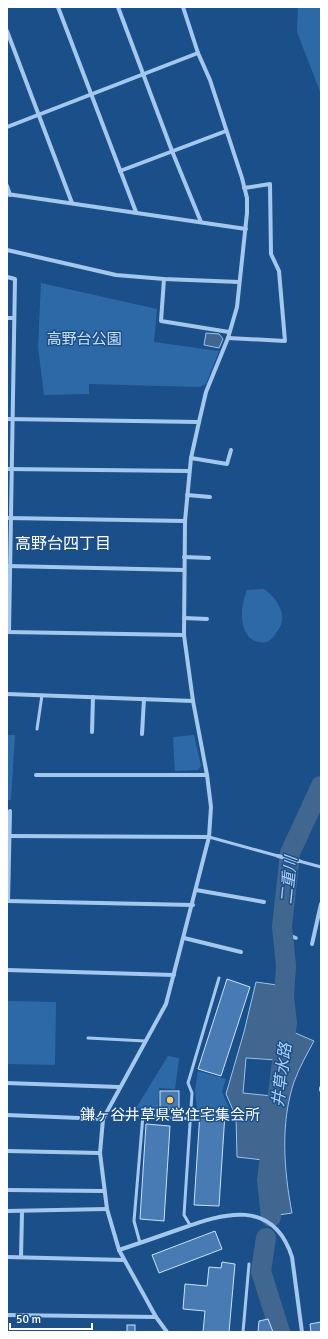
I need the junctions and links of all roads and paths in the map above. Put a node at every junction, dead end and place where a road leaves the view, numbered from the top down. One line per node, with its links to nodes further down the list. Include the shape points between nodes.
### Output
1 (58, 7): 7 (street)
2 (118, 7): 6 (street)
3 (183, 7): 5 (street)
4 (7, 31): 8 (street)
5 (198, 53): 6 (street); 10 (street, via 210,80)
6 (145, 74): 7 (street); 11 (street)
7 (91, 94): 8 (street); 12 (street)
8 (39, 115): 9 (street); 16 (street)
9 (7, 127)
10 (226, 131): 11 (street); 14 (street)
11 (172, 151): 12 (street); 18 (street)
12 (120, 171): 17 (street)
13 (7, 186): 15 (street)
14 (244, 188): 19 (street, via 248,213); 27 (street, via 270,184 271,254 279,271 285,341)
15 (9, 194): 16 (street)
16 (72, 203): 17 (street)
17 (136, 212): 18 (street)
18 (201, 222): 19 (street)
19 (246, 229): 23 (street)
20 (7, 250): 22 (street, via 116,275)
21 (7, 277): 25 (street, via 14,279)
22 (164, 279): 23 (street); 26 (street, via 161,321)
23 (239, 282): 26 (street, via 237,307)
24 (7, 318): 25 (street)
25 (14, 318): 29 (street)
26 (229, 332): 27 (street)
27 (228, 338): 32 (street, via 206,392)
28 (7, 368): 29 (street)
29 (13, 368): 31 (street)
30 (7, 419): 31 (street)
31 (12, 419): 32 (street); 35 (street)
32 (199, 422): 34 (street)
33 (231, 450): 34 (street, via 227,464)
34 (190, 458): 36 (street)
35 (9, 469): 36 (street); 39 (street)
36 (189, 471): 37 (street)
37 (187, 495): 38 (street); 40 (street)
38 (210, 497)
39 (9, 518): 40 (street); 43 (street)
40 (185, 521): 41 (street)
41 (184, 557): 42 (street); 44 (street)
42 (209, 558)
43 (8, 566): 44 (street); 47 (street)
44 (184, 570): 45 (street)
45 (184, 618): 46 (street); 48 (street)
46 (207, 619)
47 (8, 632): 48 (street)
48 (184, 635): 53 (street)
49 (7, 694): 50 (street)
50 (42, 695): 51 (street); 54 (lane)
51 (93, 697): 52 (street); 55 (street)
52 (144, 699): 53 (street); 56 (street)
53 (193, 701): 58 (street)
54 (37, 729)
55 (92, 732)
56 (142, 734)
57 (36, 775): 58 (street)
58 (207, 775): 61 (street, via 211,807)
59 (10, 811): 60 (street)
60 (8, 836): 61 (street); 66 (street)
61 (209, 837): 62 (lane); 65 (street)
62 (278, 856): 63 (street)
63 (299, 861): 64 (lane)
64 (321, 867)
65 (196, 890): 67 (street); 69 (street)
66 (7, 901): 69 (street)
67 (264, 902)
68 (321, 904): 71 (street)
69 (192, 905): 70 (street)
70 (184, 938): 72 (street); 74 (street)
71 (312, 944)
72 (241, 952)
73 (7, 970): 74 (street)
74 (174, 974): 77 (street, via 166,1004)
75 (219, 978): 82 (lane, via 188,1083 192,1093)
76 (88, 1038): 77 (lane)
77 (145, 1042): 79 (street)
78 (7, 1083): 79 (street)
79 (119, 1087): 81 (street)
80 (7, 1115): 81 (street)
81 (103, 1119): 84 (street)
82 (191, 1120): 90 (lane, via 184,1215); 91 (lane, via 143,1115 134,1221)
83 (7, 1151): 84 (street)
84 (100, 1153): 86 (street)
85 (7, 1190): 86 (street)
86 (104, 1191): 87 (street)
87 (107, 1209): 89 (street); 92 (street)
88 (7, 1211): 89 (street)
89 (22, 1212): 94 (street)
90 (190, 1225): 91 (street); 101 (street, via 216,1216 244,1214 263,1220 275,1228 289,1246 292,1257)
91 (140, 1243): 92 (street)
92 (119, 1250): 95 (street)
93 (7, 1257): 94 (street)
94 (21, 1257): 95 (street)
95 (124, 1260): 98 (street)
96 (249, 1264): 100 (lane)
97 (7, 1315): 98 (street)
98 (156, 1316): 99 (street)
99 (167, 1332)
100 (243, 1332)
101 (302, 1332)

